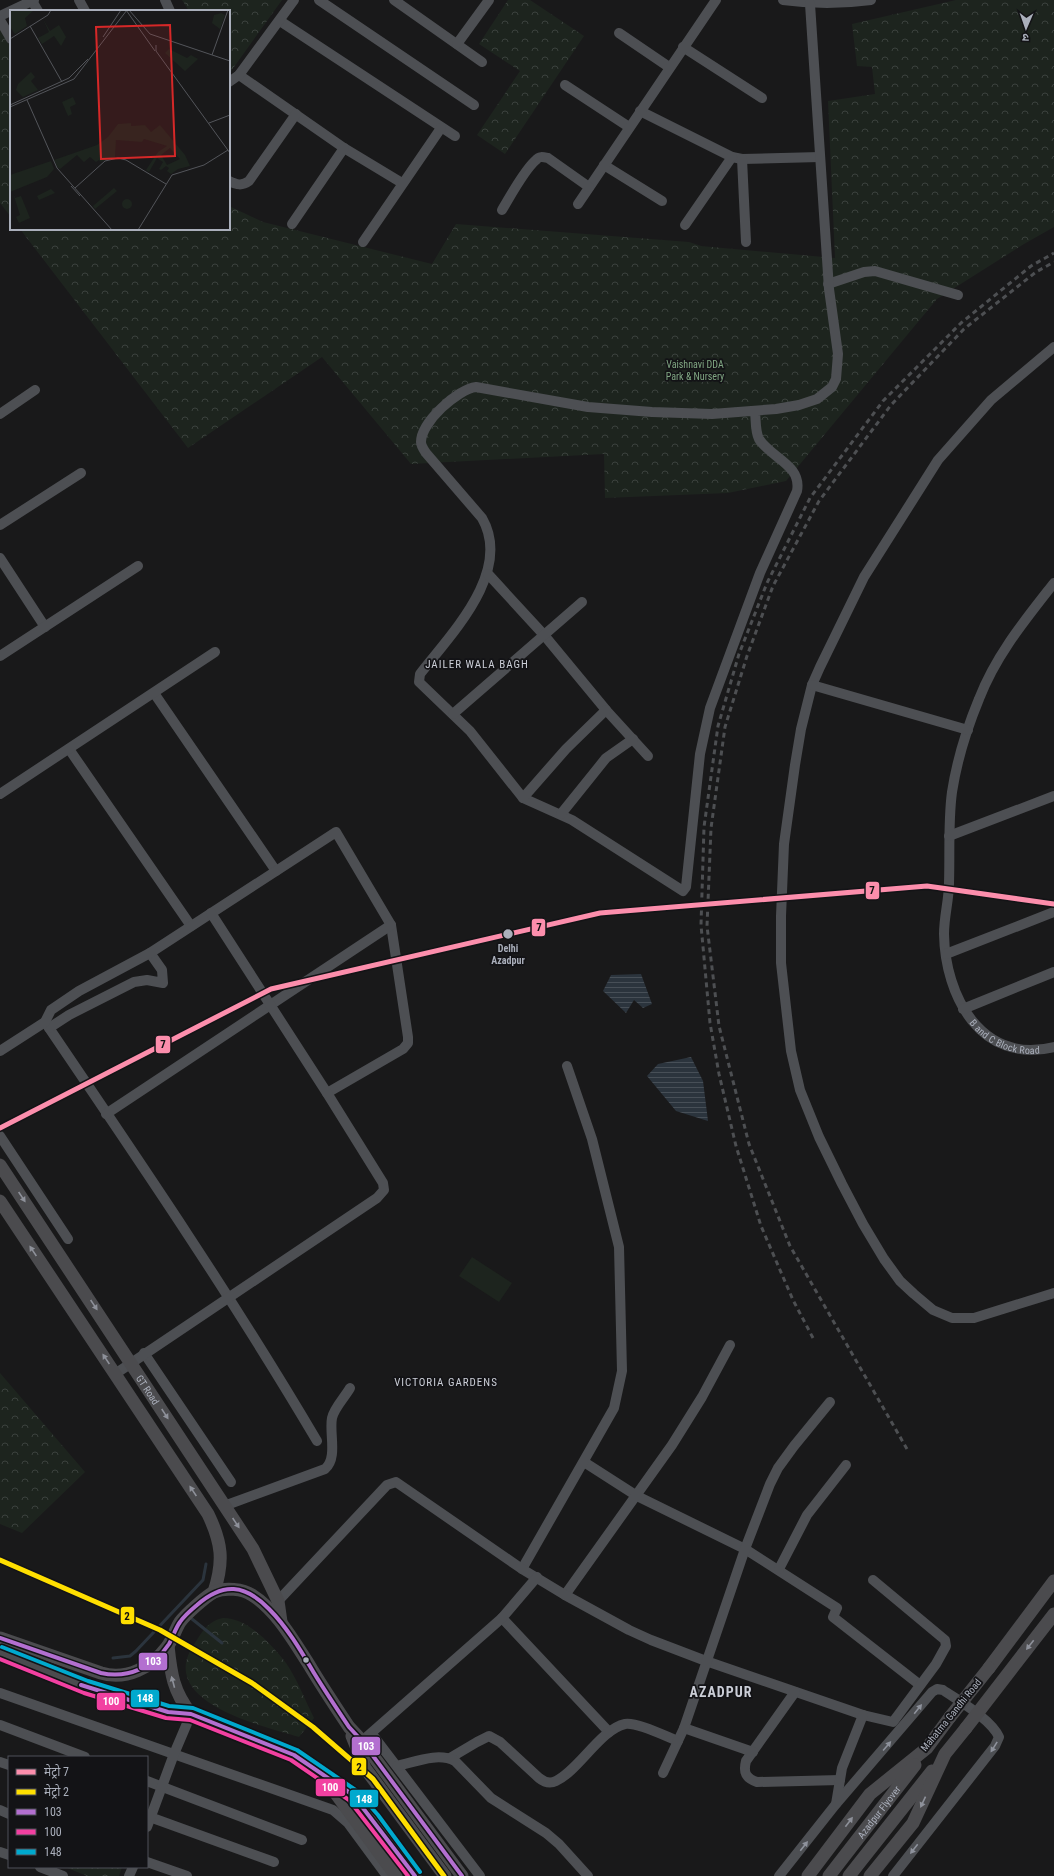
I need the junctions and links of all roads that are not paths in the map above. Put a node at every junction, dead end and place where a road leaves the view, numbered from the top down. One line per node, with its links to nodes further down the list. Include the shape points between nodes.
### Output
1 (33, 0): 12 (street); 13 (street)
2 (79, 0): 14 (street)
3 (165, 0): 15 (street)
4 (294, 0): 19 (street)
5 (319, 0): 30 (street)
6 (394, 0): 22 (street)
7 (488, 0): 22 (street)
8 (716, 0): 23 (street)
9 (783, 0): 11 (street)
10 (871, 0): 11 (street)
11 (810, 4): 37 (street)
12 (12, 10)
13 (38, 10)
14 (84, 10)
15 (170, 10)
16 (10, 11): 17 (street)
17 (0, 16)
18 (0, 20): 21 (street)
19 (280, 21): 26 (street); 34 (street)
20 (619, 33): 25 (street)
21 (10, 37)
22 (457, 44): 24 (street)
23 (683, 47): 25 (street); 29 (street)
24 (482, 62)
25 (670, 67): 31 (street)
26 (240, 75): 27 (street); 32 (street)
27 (230, 81)
28 (565, 85): 33 (street)
29 (762, 98)
30 (474, 105)
31 (640, 111): 33 (street); 38 (street)
32 (296, 114): 36 (street); 40 (street, via 249,181 244,185)
33 (629, 127): 39 (street)
34 (441, 128): 35 (street); 41 (street)
35 (455, 136)
36 (344, 148): 41 (street); 46 (street)
37 (820, 157): 38 (street); 50 (street)
38 (737, 158): 47 (street); 49 (street)
39 (604, 165): 42 (street); 43 (street)
40 (230, 182)
41 (402, 183): 48 (street)
42 (589, 187): 44 (street); 45 (street, via 548,158 539,158 525,174)
43 (662, 201)
44 (578, 204)
45 (502, 210)
46 (292, 224)
47 (685, 225)
48 (363, 242)
49 (746, 242)
50 (828, 284): 51 (street, via 864,272 875,272); 54 (street, via 838,354 836,379 832,387 817,399 798,405)
51 (958, 295)
52 (1054, 347): 67 (street, via 991,400 938,460 864,577)
53 (35, 390): 55 (street)
54 (755, 411): 60 (street, via 712,414 652,412 588,407 476,387 464,390 427,423 421,442 426,453 485,524 490,548); 78 (street, via 759,438 770,452 794,471 798,484 797,491 760,573 710,708 700,754 686,889 680,890)
55 (0, 414)
56 (81, 473): 57 (street)
57 (0, 525)
58 (0, 558): 63 (street)
59 (138, 566): 63 (street)
60 (488, 574): 64 (street); 70 (street, via 478,596 418,679 422,686)
61 (1053, 587): 71 (street, B and C Block Road, via 1001,653 979,699)
62 (582, 602): 64 (street)
63 (45, 627): 66 (street)
64 (544, 635): 69 (street); 70 (street)
65 (215, 652): 68 (street)
66 (0, 656)
67 (812, 685): 71 (street); 100 (street, via 801,729 784,844 781,916 781,963 791,1050 806,1108 860,1218 884,1259 900,1281 933,1310 952,1318 974,1318)
68 (154, 693): 73 (street); 80 (street)
69 (606, 710): 72 (street); 77 (street, via 566,749)
70 (453, 714): 77 (street, via 470,731)
71 (968, 730): 79 (street, B and C Block Road, via 952,792)
72 (632, 739): 74 (street); 78 (street, via 606,758)
73 (68, 749): 75 (street); 84 (street)
74 (648, 756)
75 (0, 794)
76 (1054, 796): 79 (street)
77 (523, 798): 78 (street)
78 (560, 814)
79 (949, 836): 86 (street, B and C Block Road, via 949,884 944,934)
80 (276, 871): 82 (street); 83 (street, via 336,832)
81 (1054, 912): 86 (street)
82 (211, 913): 84 (street); 88 (street)
83 (390, 925): 88 (street); 94 (street, via 408,1042 403,1049)
84 (191, 926): 85 (street)
85 (150, 953): 90 (street, via 79,991 51,1010); 90 (street, via 162,970 163,983 146,980 134,982)
86 (946, 954): 89 (street, B and C Block Road)
87 (1054, 972): 89 (street)
88 (271, 1005): 94 (street); 95 (street)
89 (963, 1009): 91 (street, B and C Block Road, via 977,1028 1001,1043 1037,1051)
90 (47, 1025): 92 (street); 95 (street)
91 (1054, 1047)
92 (0, 1051)
93 (567, 1066): 109 (street, via 598,1161 620,1259 620,1384 614,1408)
94 (327, 1093): 101 (street, via 384,1184 382,1194)
95 (106, 1114): 101 (street)
96 (0, 1136): 99 (street)
97 (0, 1165): 104 (main road, GT Road, one-way to 104)
98 (0, 1201): 105 (main road, GT Road, one-way to 98)
99 (68, 1239)
100 (1054, 1293)
101 (228, 1297): 103 (street); 108 (street)
102 (730, 1345): 112 (street, via 687,1422)
103 (144, 1353): 104 (street); 111 (street)
104 (131, 1362): 105 (street); 113 (main road, GT Road, one-way to 113)
105 (115, 1374): 120 (main road, GT Road, one-way to 105, via 221,1559 216,1530)
106 (350, 1388): 113 (street, via 332,1417 332,1449 325,1469)
107 (830, 1402): 114 (street, via 778,1468)
108 (317, 1441)
109 (584, 1462): 112 (street); 115 (street)
110 (846, 1465): 116 (street, via 807,1515)
111 (231, 1482)
112 (637, 1496): 114 (street); 121 (street)
113 (224, 1506): 122 (main road, GT Road, one-way to 122, via 253,1549)
114 (745, 1549): 116 (street); 129 (street)
115 (522, 1568): 117 (street); 122 (street, via 400,1483 391,1482)
116 (778, 1570): 130 (street, via 837,1608 833,1617)
117 (537, 1577): 121 (street); 124 (street)
118 (872, 1580): 130 (street, via 945,1640 946,1646)
119 (1054, 1581): 141 (main road, Mahatma Gandhi Road, bridge)
120 (214, 1592): 125 (main road, via 233,1590 252,1595); 127 (main road, via 180,1622)
121 (565, 1595): 129 (street, via 651,1640)
122 (278, 1601): 125 (main road, GT Road)
123 (1054, 1614): 144 (main road, Mahatma Gandhi Road, one-way to 144, bridge)
124 (502, 1618): 138 (street); 139 (street)
125 (281, 1622): 136 (main road)
126 (0, 1638): 127 (main road, via 110,1676 138,1670 155,1660)
127 (168, 1646): 133 (main road, one-way to 127, via 175,1690)
128 (0, 1653): 133 (main road, via 86,1687 168,1712)
129 (706, 1661): 131 (street); 137 (street)
130 (920, 1685): 134 (street, via 893,1722)
131 (795, 1692): 134 (street); 142 (street)
132 (0, 1693): 143 (street)
133 (191, 1714): 143 (street); 149 (main road, via 294,1755)
134 (863, 1715): 150 (street)
135 (0, 1725): 145 (street)
136 (348, 1727): 139 (main road); 164 (main road, via 365,1768)
137 (684, 1728): 140 (street); 142 (street)
138 (609, 1732): 140 (street, via 619,1726 632,1724); 146 (street, via 562,1777 550,1782 539,1778 500,1742 489,1736)
139 (367, 1738): 147 (street); 165 (main road)
140 (678, 1741): 148 (street)
141 (927, 1748): 169 (main road, Mahatma Gandhi Road, one-way to 141, via 870,1794); 170 (main road, Azadpur Flyover)
142 (753, 1752): 150 (street, via 744,1767 748,1779 757,1782)
143 (174, 1754): 152 (street); 161 (street, via 333,1810 348,1823)
144 (946, 1754): 171 (main road, Azadpur Flyover); 172 (main road, Mahatma Gandhi Road, one-way to 172, via 913,1823)
145 (82, 1756)
146 (450, 1758): 147 (street, via 426,1759); 167 (street, via 500,1805 546,1833 559,1844)
147 (397, 1766): 166 (street)
148 (662, 1773)
149 (323, 1776): 162 (main road); 163 (main road, via 353,1795)
150 (840, 1780): 153 (street)
151 (148, 1781): 152 (street)
152 (162, 1786): 154 (street); 155 (street)
153 (836, 1804): 168 (street, one-way to 153); 173 (street, one-way to 173, via 937,1689 943,1690 965,1705 996,1731 999,1737 995,1746)
154 (149, 1816): 157 (street)
155 (302, 1840)
156 (148, 1862): 160 (street)
157 (274, 1862)
158 (43, 1868): 159 (street)
159 (63, 1876)
160 (187, 1876)
161 (387, 1876)
162 (396, 1876)
163 (415, 1876)
164 (445, 1876)
165 (462, 1876)
166 (480, 1876)
167 (588, 1876)
168 (779, 1876)
169 (808, 1876)
170 (829, 1876)
171 (848, 1876)
172 (870, 1876)
173 (893, 1876)

